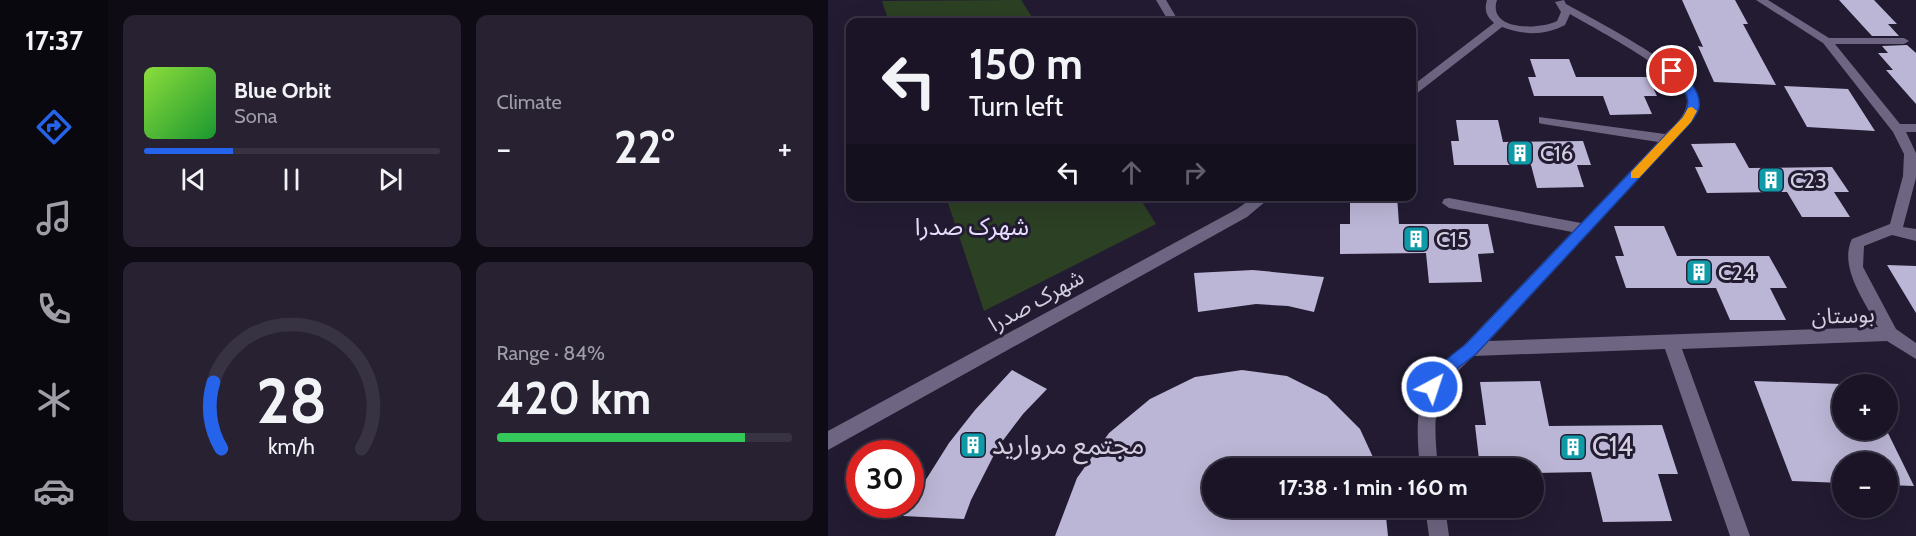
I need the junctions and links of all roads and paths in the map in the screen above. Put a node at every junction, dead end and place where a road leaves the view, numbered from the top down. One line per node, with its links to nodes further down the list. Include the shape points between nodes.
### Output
1 (1161, 0): 5 (street)
2 (1492, 0): 6 (street, via 1490,11)
3 (1761, 0): 7 (street)
4 (1561, 3): 6 (street, via 1565,17 1545,30 1522,30); 13 (street, via 1685,82 1693,95 1694,108)
5 (1172, 18)
6 (1501, 23): 9 (street)
7 (1827, 41): 8 (street); 11 (street)
8 (1904, 41)
9 (1416, 88)
10 (1543, 120): 13 (street)
11 (1896, 128): 12 (street); 17 (street, via 1910,154 1910,176 1896,226)
12 (1916, 128)
13 (1668, 139): 16 (street)
14 (1258, 201): 23 (street, شهرک صدرا)
15 (1449, 203): 16 (street)
16 (1584, 229): 21 (street)
17 (1890, 229): 18 (street); 19 (street, بوستان, via 1857,243 1856,267)
18 (1916, 235)
19 (1890, 334): 20 (street, بوستان); 22 (street)
20 (1671, 342): 21 (street, بوستان); 27 (street)
21 (1471, 349): 24 (street, via 1453,362 1432,387 1424,427)
22 (1916, 352)
23 (828, 441)
24 (1428, 458)
25 (1437, 518): 26 (street)
26 (1440, 536)
27 (1740, 536)

